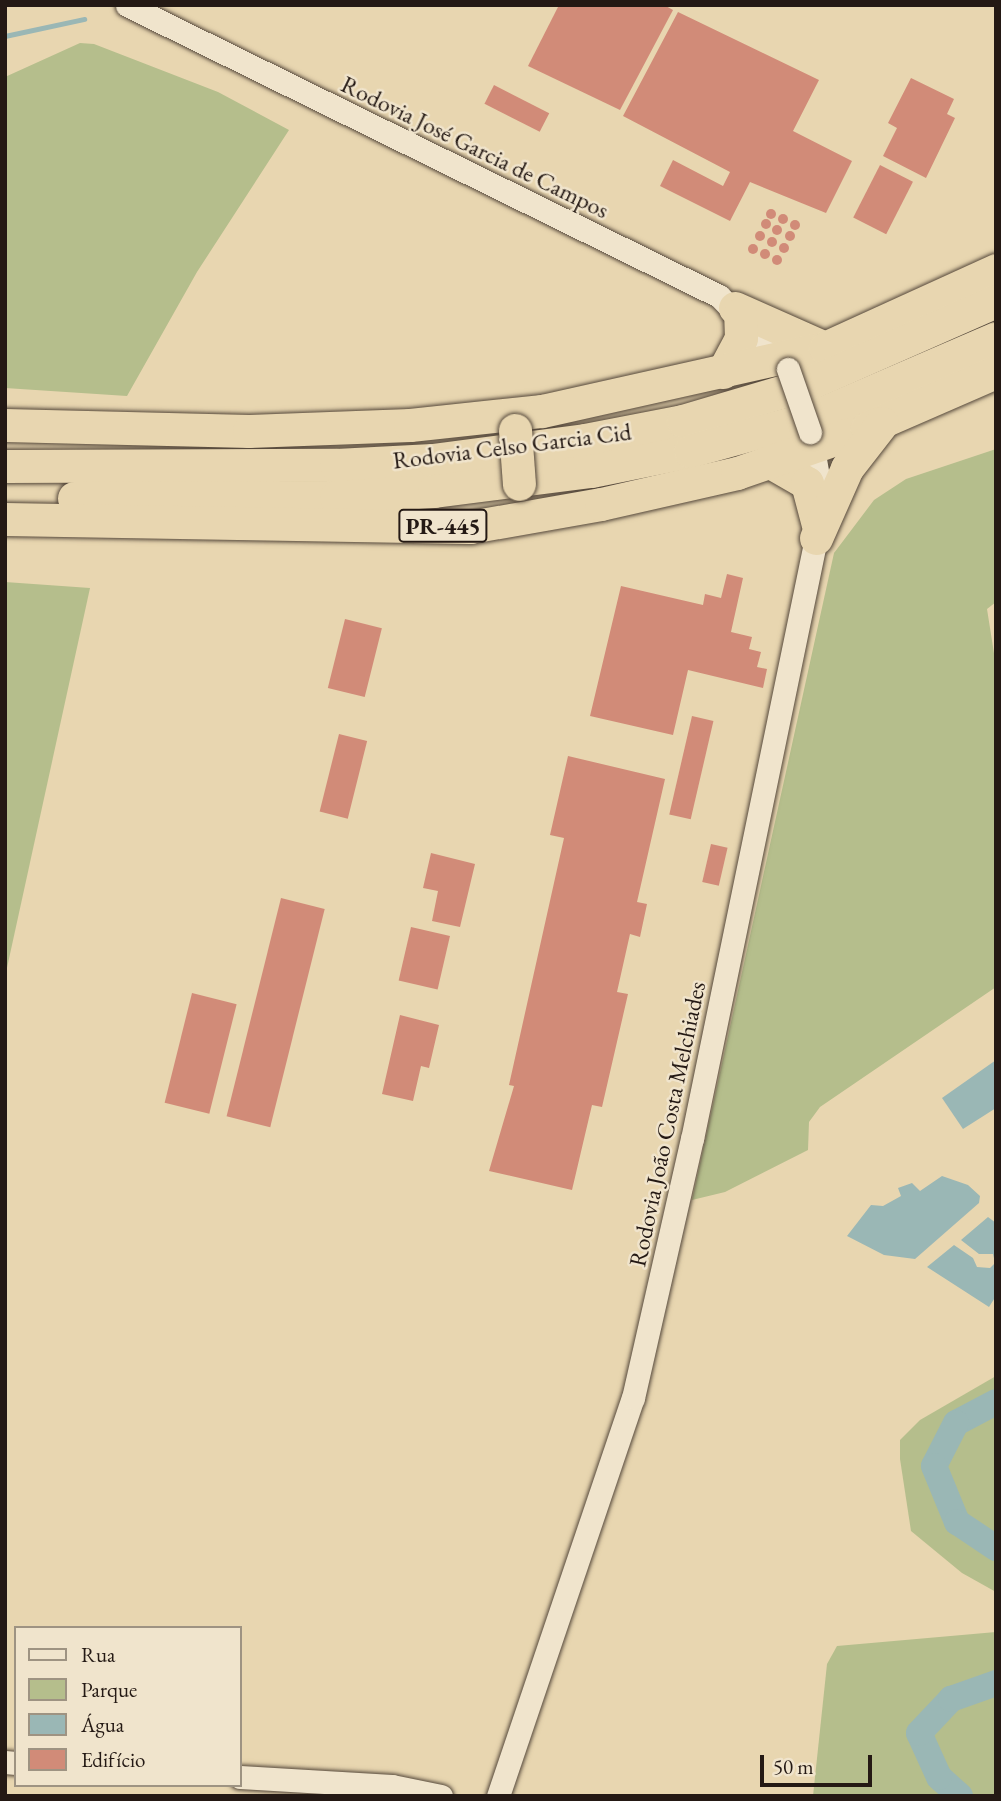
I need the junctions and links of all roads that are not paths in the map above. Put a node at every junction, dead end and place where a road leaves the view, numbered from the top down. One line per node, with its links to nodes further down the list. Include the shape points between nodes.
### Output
1 (127, 5): 4 (street, Rodovia José Garcia de Campos, via 719,296)
2 (996, 270): 6 (highway, Rodovia Celso Garcia Cid)
3 (996, 301): 15 (highway, Rodovia Celso Garcia Cid, via 808,384 683,421 585,440 432,460 336,466)
4 (737, 311): 6 (highway); 7 (street, Rodovia José Garcia de Campos); 8 (highway, via 741,338)
5 (996, 338): 16 (highway, Rodovia Celso Garcia Cid / PR-445, via 813,417 690,451 591,471 434,491 336,497)
6 (825, 348): 7 (highway, Rodovia Celso Garcia Cid)
7 (785, 364): 8 (highway, Rodovia Celso Garcia Cid); 13 (street, Rodovia João Costa Melchiades, bridge)
8 (723, 372): 11 (highway, Rodovia Celso Garcia Cid)
9 (996, 372): 10 (highway, PR-445)
10 (886, 419): 13 (highway, PR-445); 19 (highway, via 847,468)
11 (515, 422): 12 (highway, Rodovia Celso Garcia Cid, via 249,431); 17 (highway, bridge)
12 (5, 425)
13 (812, 440): 14 (highway, PR-445); 19 (street, Rodovia João Costa Melchiades, via 824,495)
14 (772, 463): 17 (highway, PR-445, via 601,505); 19 (highway, via 807,483)
15 (5, 466)
16 (5, 497)
17 (522, 518): 18 (highway, PR-445, via 470,527)
18 (5, 519)
19 (817, 531): 22 (street, Rodovia João Costa Melchiades, via 692,1139 633,1398)
20 (242, 1777): 21 (street, via 392,1786)
21 (441, 1796)
22 (498, 1796)

